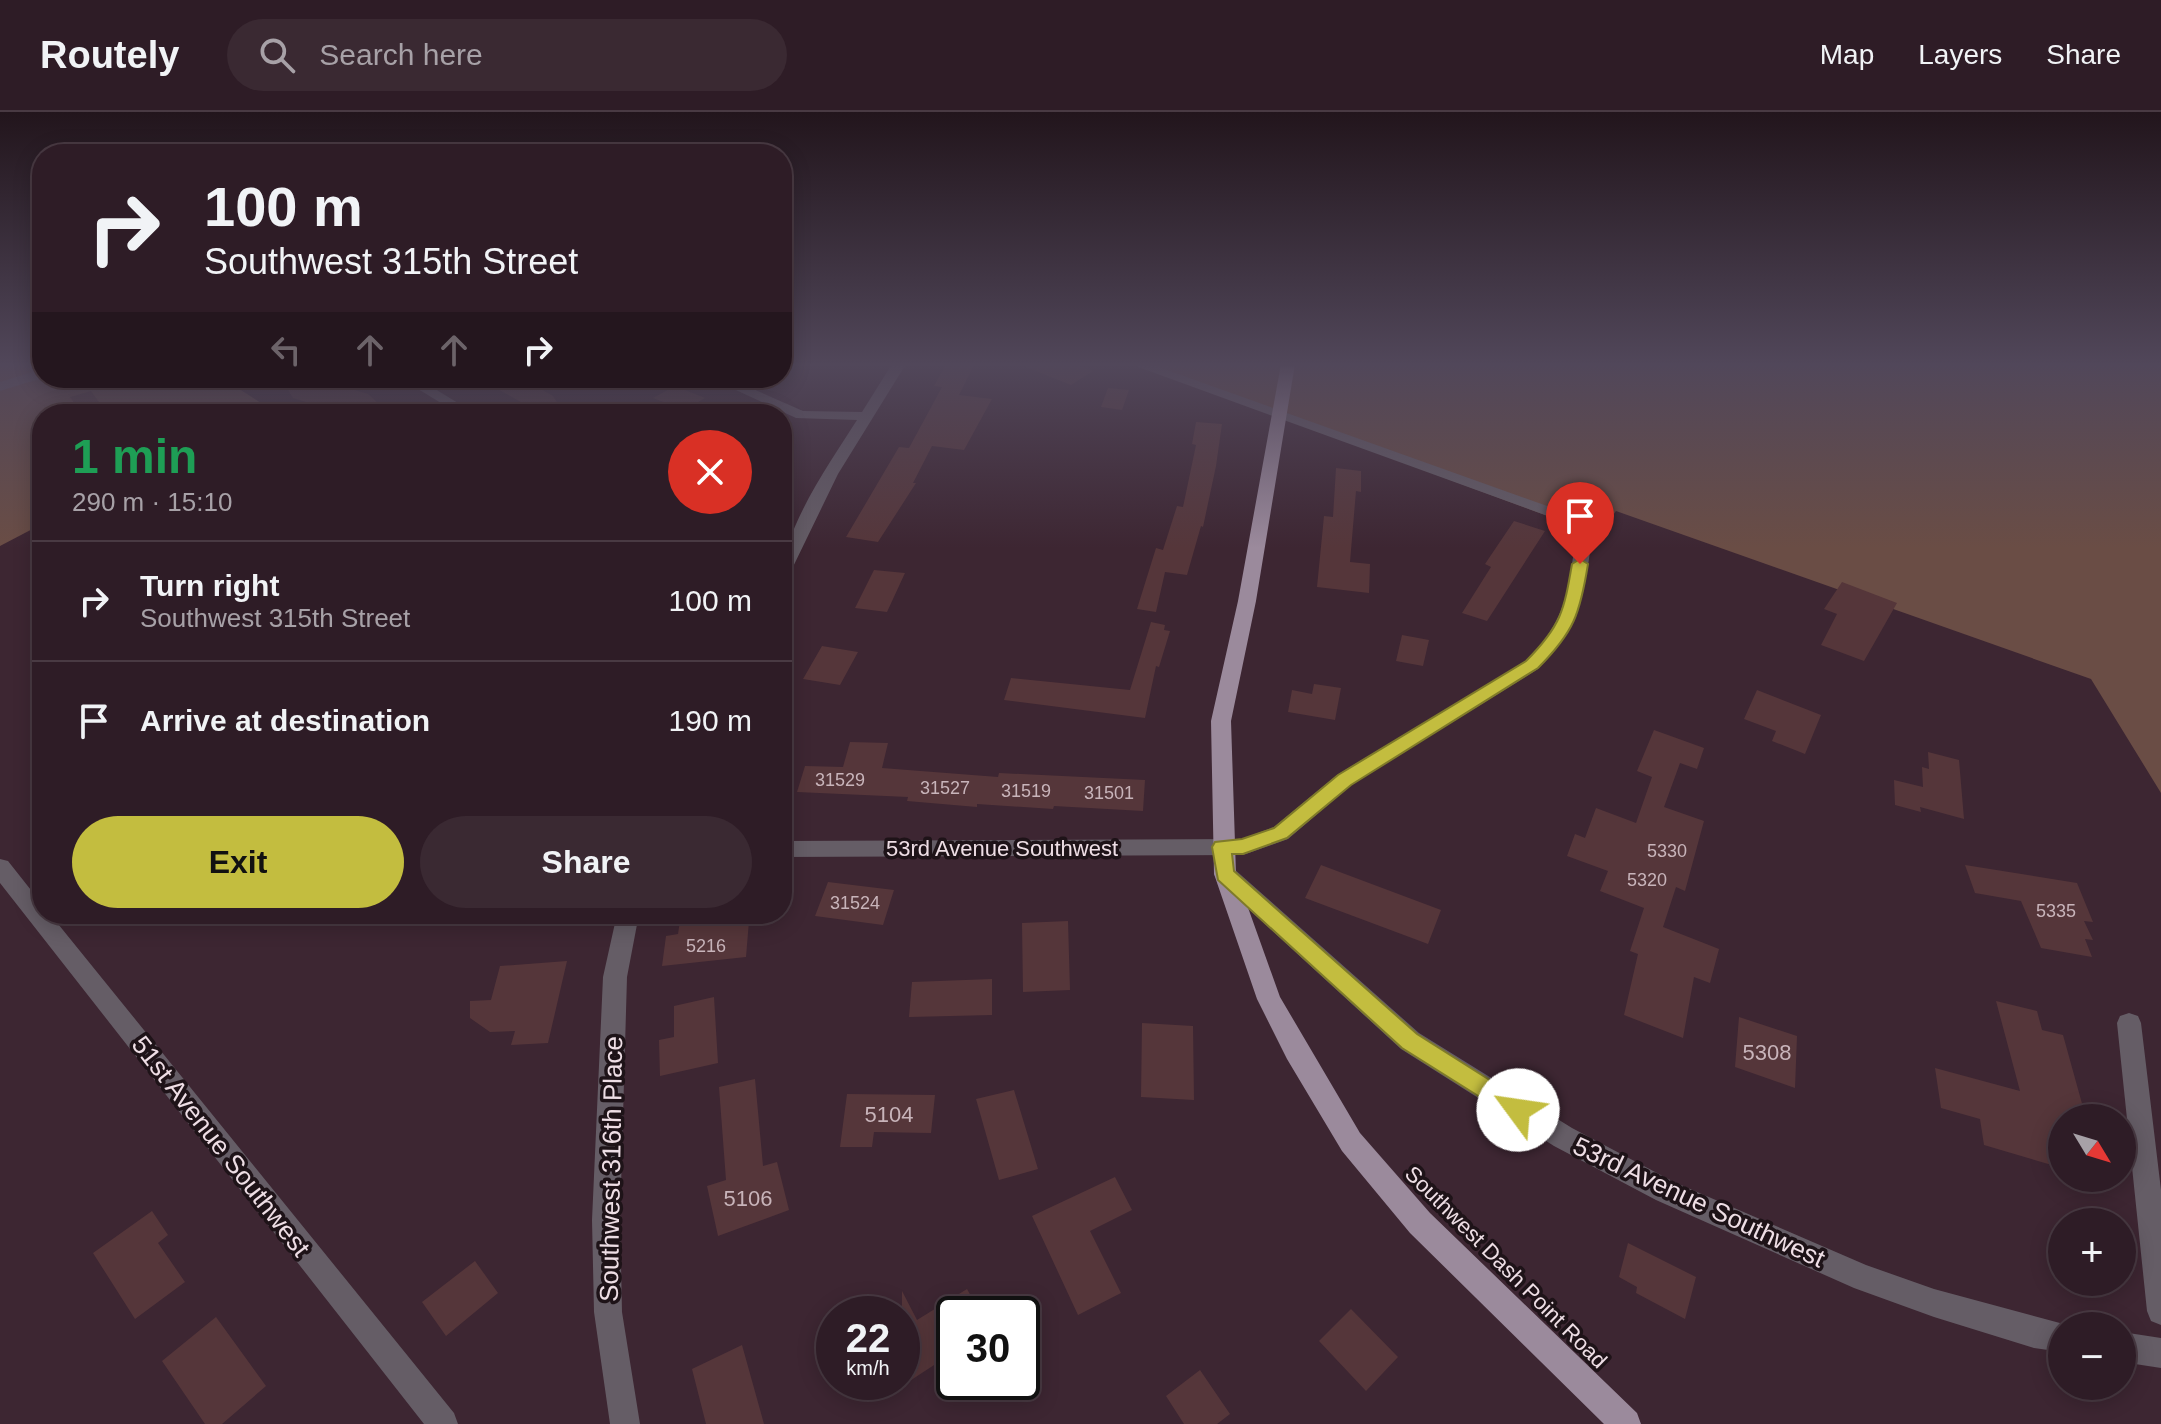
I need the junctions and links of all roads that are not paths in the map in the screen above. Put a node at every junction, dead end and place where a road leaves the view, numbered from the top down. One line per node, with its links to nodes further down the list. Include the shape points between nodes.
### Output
1 (859, 425): 4 (street)
2 (1277, 425): 5 (main road, Southwest Dash Point Road, via 1221,721)
3 (1305, 425): 5 (street, 53rd Avenue Southwest, via 1586,525 1572,610 1555,642 1532,665 1344,780 1281,833 1243,847)
4 (792, 552)
5 (1222, 847): 6 (street, 53rd Avenue Southwest); 8 (main road, Southwest Dash Point Road)
6 (792, 849)
7 (0, 867): 9 (street, 51st Avenue Southwest)
8 (1225, 874): 14 (street, 53rd Avenue Southwest, via 1410,1041 1563,1137 1665,1191 1864,1278); 19 (main road, Southwest Dash Point Road, via 1269,999 1351,1142 1420,1223)
9 (32, 907)
10 (45, 924): 17 (street, 51st Avenue Southwest)
11 (626, 924): 18 (street, Southwest 316th Place, via 615,977 606,1220 608,1312)
12 (2129, 1023): 13 (street)
13 (2161, 1311)
14 (2048, 1335)
15 (2136, 1349): 16 (street)
16 (2161, 1353)
17 (443, 1424)
18 (625, 1424)
19 (1626, 1424)

